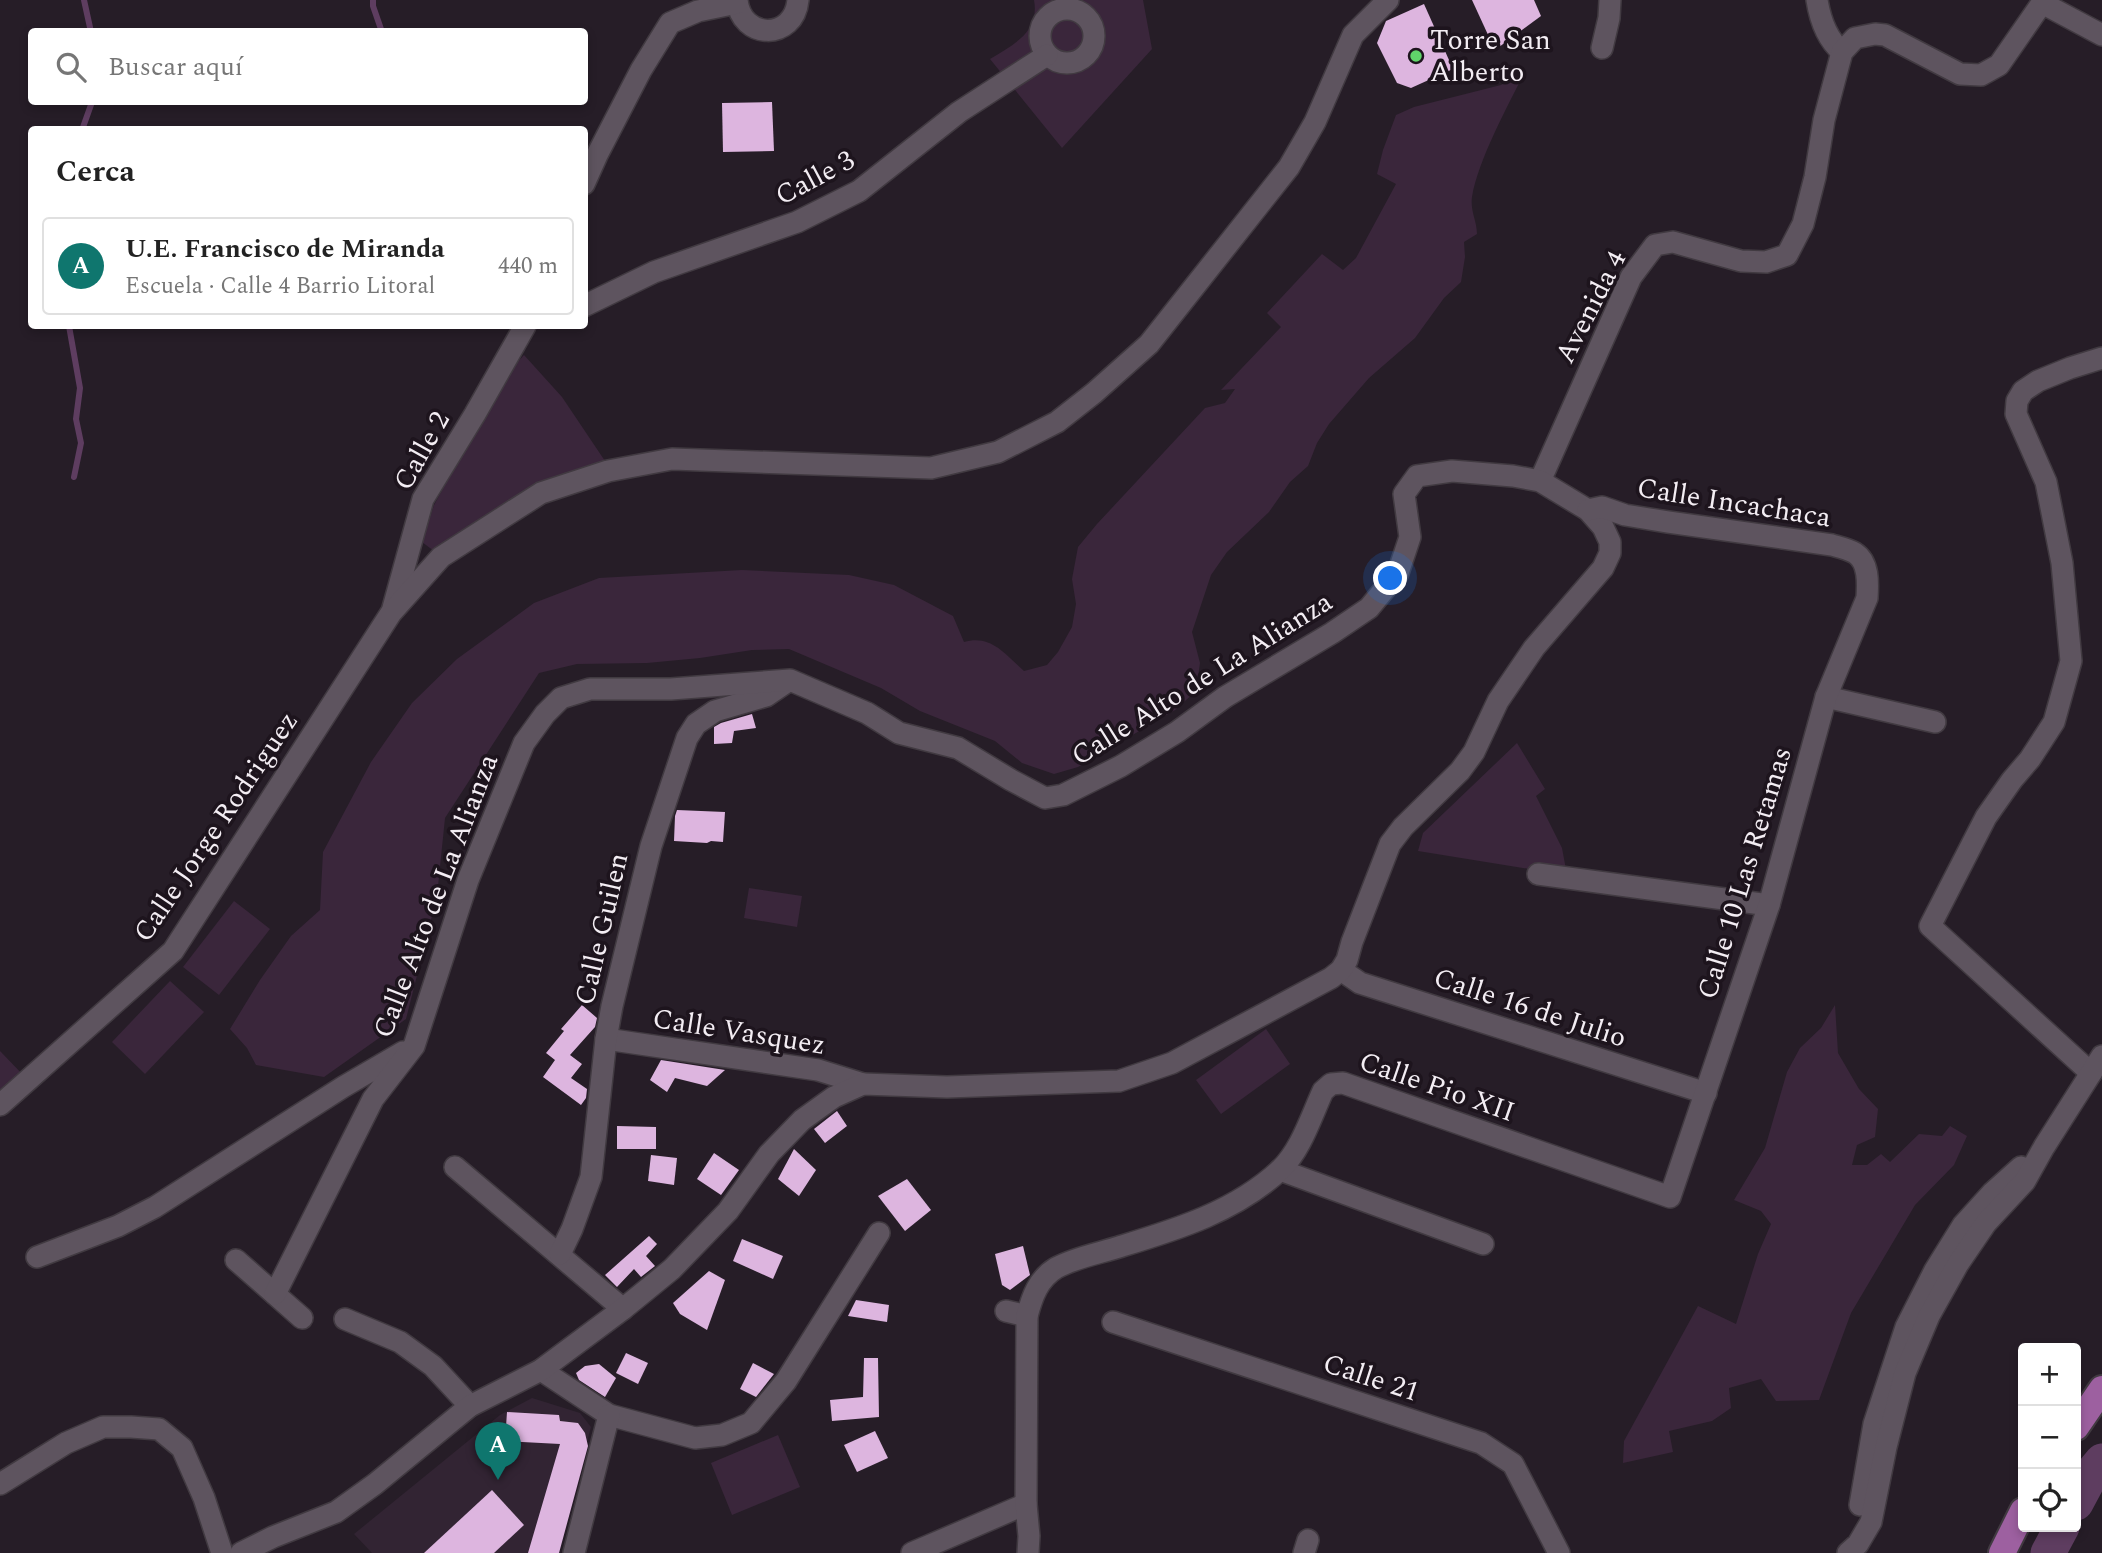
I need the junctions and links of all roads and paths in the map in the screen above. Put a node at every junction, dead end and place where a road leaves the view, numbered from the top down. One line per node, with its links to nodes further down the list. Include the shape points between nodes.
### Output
1 (798, 0): 6 (street, via 785,26 765,31 746,22)
2 (1388, 0): 19 (street, via 1353,35 1315,121 1273,188 1149,344 1057,422 998,452 931,468 672,459 608,471 541,493 441,556)
3 (1610, 0): 9 (street)
4 (1818, 0): 10 (street, via 1827,33)
5 (2042, 1): 8 (street); 10 (street, via 1999,65 1981,75 1960,74 1885,35 1855,38)
6 (737, 2): 12 (street, via 698,10 670,23)
7 (1053, 5): 11 (street, via 1041,29); 11 (street, via 1085,15 1095,39 1080,61 1063,63)
8 (2102, 35)
9 (1602, 48)
10 (1842, 52): 16 (street, Avenida 4, via 1815,177 1802,224 1787,255 1766,262 1741,261 1673,242 1655,245 1631,278)
11 (1047, 55): 13 (street, Calle 3, via 959,112 859,191 797,222 654,272)
12 (591, 157)
13 (588, 304)
14 (523, 329): 19 (street, Calle 2, via 423,499)
15 (2102, 358): 28 (street, via 2038,381 2017,401 2016,414 2046,482 2062,563 2071,661 2054,722 1986,817 1930,926)
16 (1541, 481): 17 (street); 20 (street, Calle Alto de La Alianza, via 1452,471 1416,477 1404,494 1410,537 1398,573 1369,608 1177,732 1063,796 1045,798 958,748 899,733 867,713)
17 (1588, 510): 18 (street, Calle Incachaca, via 1602,507 1625,515 1832,545 1857,554); 25 (street, via 1610,542 1611,552 1603,568 1534,648 1460,771 1390,844)
18 (1864, 566): 21 (street, Calle 10 Las Retamas, via 1867,598)
19 (391, 613): 31 (street, Calle Jorge Rodriguez, via 173,951)
20 (790, 680): 26 (street, Calle Guilen, via 766,696 715,710 696,724 687,738 651,846); 27 (street, Calle Alto de La Alianza, via 671,689 590,689 561,698 524,743 468,880)
21 (1826, 697): 22 (street); 24 (street, Calle 10 Las Retamas)
22 (1935, 722)
23 (1538, 874): 24 (street)
24 (1769, 905): 30 (street, Calle 10 Las Retamas)
25 (1341, 970): 29 (street, via 1172,1063 1119,1081 947,1087); 30 (street, Calle 16 de Julio, via 1360,982)
26 (606, 1039): 29 (street, Calle Vasquez, via 818,1070); 38 (street, Calle Guilen, via 591,1177)
27 (414, 1046): 39 (street, via 155,1207); 41 (street, Calle Alto de La Alianza, via 373,1099)
28 (2097, 1064): 32 (street)
29 (863, 1084): 42 (street, via 834,1097 802,1120 769,1154 727,1211 672,1269)
30 (1706, 1093): 35 (street, Calle 10 Las Retamas)
31 (0, 1105)
32 (2044, 1147): 63 (street, via 1963,1226 1906,1327 1874,1424 1858,1518); 64 (street, via 2025,1181 1986,1223 1958,1264 1929,1316 1905,1373 1871,1522)
33 (455, 1167): 38 (street)
34 (1280, 1170): 35 (street, Calle Pio XII, via 1296,1151 1322,1091 1343,1083); 37 (street); 44 (street, Calle Pio XII, via 1230,1207 1057,1268 1032,1295)
35 (1670, 1197)
36 (879, 1233): 51 (street, via 786,1381 751,1423 722,1435 695,1438)
37 (1483, 1244)
38 (560, 1254): 42 (street)
39 (37, 1257)
40 (236, 1260): 41 (street)
41 (275, 1294): 45 (street)
42 (624, 1308): 48 (street)
43 (1006, 1311): 44 (street)
44 (1027, 1316): 54 (street)
45 (302, 1318)
46 (345, 1319): 50 (street, via 400,1342 433,1366)
47 (1113, 1322): 62 (street, Calle 21, via 1481,1443 1513,1464)
48 (541, 1370): 50 (street); 51 (street)
49 (2102, 1389): 52 (main road)
50 (470, 1406): 56 (street, via 336,1512)
51 (609, 1415): 59 (street)
52 (2081, 1420)
53 (0, 1484): 57 (street, via 66,1443 103,1427 159,1429 181,1448)
54 (1026, 1504): 60 (street); 61 (street)
55 (2018, 1521): 65 (main road)
56 (274, 1545): 58 (street)
57 (222, 1553)
58 (240, 1553)
59 (574, 1553)
60 (912, 1553)
61 (1028, 1553)
62 (1559, 1553)
63 (1839, 1553)
64 (1848, 1553)
65 (2002, 1553)

